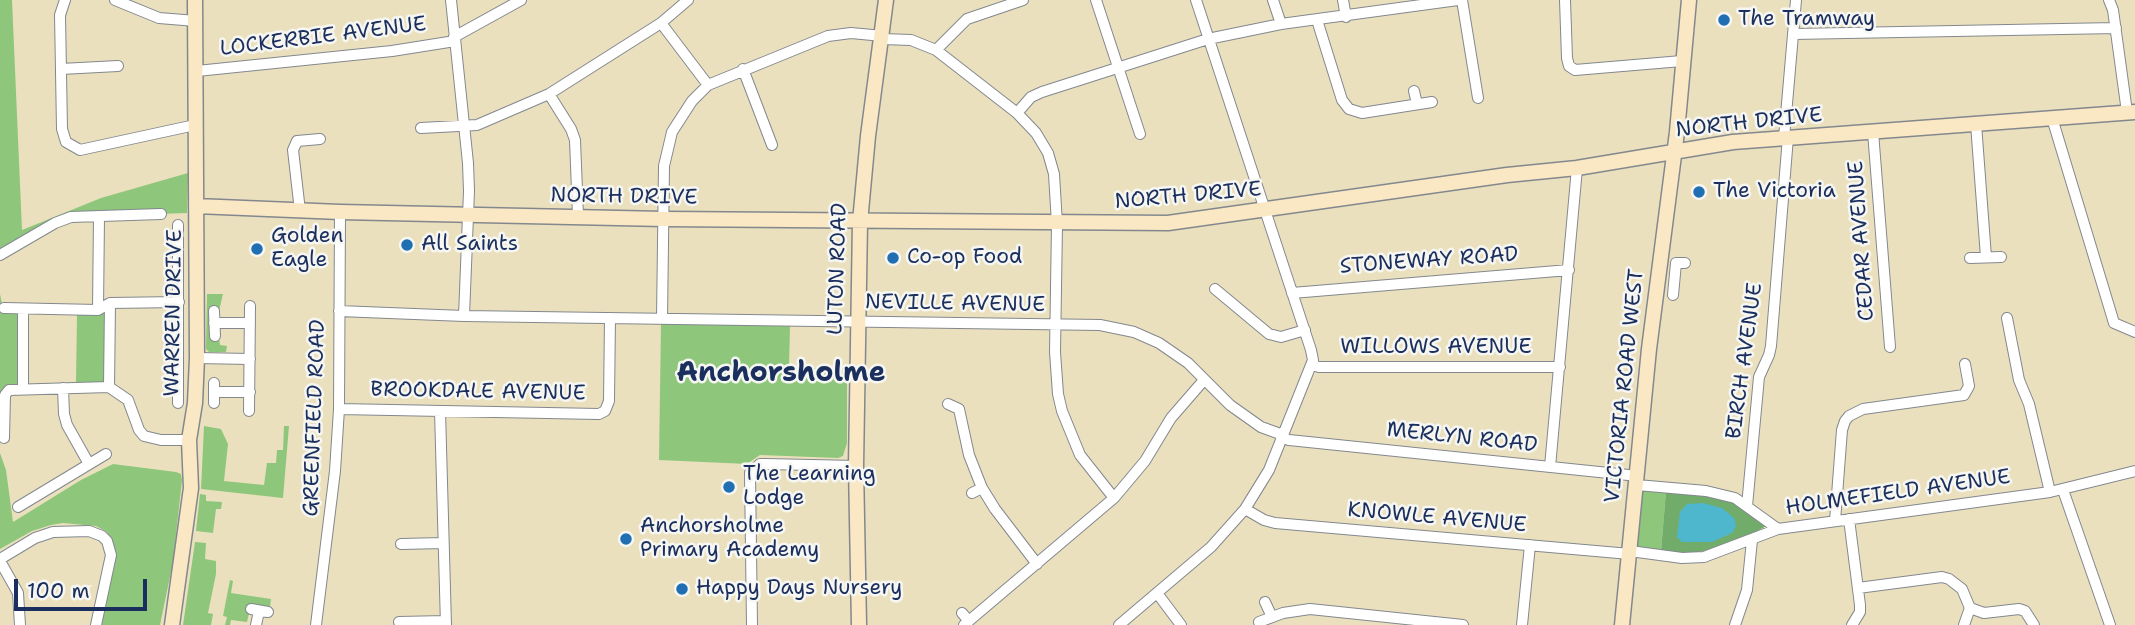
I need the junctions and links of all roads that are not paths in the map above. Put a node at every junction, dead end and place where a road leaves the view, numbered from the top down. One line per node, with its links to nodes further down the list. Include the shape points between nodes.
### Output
1 (65, 0): 34 (street, via 60,15)
2 (115, 0): 22 (street, via 159,18)
3 (195, 0): 22 (street, WARREN DRIVE)
4 (452, 0): 28 (street)
5 (521, 0): 28 (street, LOCKERBIE AVENUE)
6 (688, 0): 23 (street)
7 (886, 0): 27 (street, LUTON ROAD)
8 (1023, 0): 19 (street)
9 (1096, 0): 33 (street)
10 (1196, 0): 29 (street)
11 (1273, 0): 24 (street)
12 (1343, 0): 20 (street)
13 (1460, 0): 20 (street); 40 (street)
14 (1565, 0): 31 (street, via 1567,58 1575,70)
15 (1681, 0): 31 (street, VICTORIA ROAD WEST)
16 (1689, 0): 31 (street, VICTORIA ROAD WEST)
17 (1796, 0): 26 (street, BIRCH AVENUE)
18 (2109, 0): 25 (street)
19 (1000, 4): 30 (street, via 967,19)
20 (1346, 17): 21 (street)
21 (1317, 20): 24 (street); 42 (street, via 1342,100 1349,109 1362,113)
22 (196, 21): 36 (street, WARREN DRIVE)
23 (661, 23): 37 (street); 39 (street)
24 (1281, 24): 29 (street)
25 (2116, 29): 26 (street); 43 (street)
26 (1793, 34): 52 (street, BIRCH AVENUE)
27 (883, 38): 30 (street, via 911,40); 35 (street, via 851,33 828,36); 66 (street, LUTON ROAD)
28 (454, 39): 36 (street, LOCKERBIE AVENUE, via 392,51); 48 (street)
29 (1208, 39): 33 (street); 58 (street)
30 (936, 50): 44 (street)
31 (1679, 60): 55 (street, VICTORIA ROAD WEST, via 1668,132)
32 (118, 66): 34 (street)
33 (1119, 67): 44 (street, via 1042,92); 51 (street)
34 (61, 69): 47 (street, via 61,129 72,148)
35 (743, 69): 37 (street); 54 (street)
36 (197, 71): 47 (street, WARREN DRIVE)
37 (708, 85): 65 (street, via 673,132 664,166)
38 (1414, 91): 42 (street)
39 (549, 94): 48 (street); 64 (street, via 575,140)
40 (1478, 98)
41 (1432, 102): 42 (street)
42 (1417, 104)
43 (2131, 112): 45 (street, NORTH DRIVE)
44 (1017, 113): 67 (street, via 1048,153)
45 (2052, 118): 46 (street, NORTH DRIVE); 95 (street, via 2114,323)
46 (1976, 124): 50 (street, NORTH DRIVE); 70 (street)
47 (195, 125): 57 (street, WARREN DRIVE)
48 (465, 126): 49 (street); 63 (street)
49 (421, 128)
50 (1873, 132): 52 (street, NORTH DRIVE); 97 (street, CEDAR AVENUE)
51 (1140, 134)
52 (1786, 138): 55 (street, NORTH DRIVE); 126 (street, BIRCH AVENUE, via 1771,346 1759,377)
53 (320, 139): 59 (street, via 297,141 293,150)
54 (772, 145)
55 (1673, 152): 56 (street, NORTH DRIVE); 78 (street, VICTORIA ROAD WEST)
56 (1577, 168): 58 (street, NORTH DRIVE); 74 (street)
57 (196, 206): 59 (street, NORTH DRIVE); 98 (street, WARREN DRIVE)
58 (1266, 210): 67 (street, NORTH DRIVE, via 1168,223); 77 (street)
59 (300, 211): 60 (street, NORTH DRIVE)
60 (340, 212): 63 (street, NORTH DRIVE); 86 (street, GREENFIELD ROAD)
61 (161, 214): 62 (street)
62 (99, 216): 69 (street, via 71,217); 84 (street)
63 (467, 216): 64 (street, NORTH DRIVE); 87 (street)
64 (578, 216): 65 (street, NORTH DRIVE)
65 (664, 219): 66 (street, NORTH DRIVE); 90 (street)
66 (860, 222): 67 (street, NORTH DRIVE); 91 (street, LUTON ROAD)
67 (1057, 224): 93 (street)
68 (178, 225): 80 (street)
69 (0, 255)
70 (1986, 257): 71 (street); 72 (street)
71 (2001, 257)
72 (1970, 258)
73 (1685, 263): 78 (street, via 1676,262 1678,296)
74 (1569, 270): 77 (street, STONEWAY ROAD); 102 (street)
75 (1215, 289): 79 (street)
76 (1237, 289): 79 (street)
77 (1292, 293): 94 (street)
78 (1656, 294): 120 (street, VICTORIA ROAD WEST)
79 (1228, 299): 94 (street, via 1275,337)
80 (179, 302): 81 (street); 109 (street)
81 (110, 303): 84 (street); 104 (street)
82 (4, 309): 83 (street)
83 (23, 309): 84 (street); 106 (street)
84 (98, 310)
85 (214, 311): 92 (street)
86 (339, 311): 87 (street, NEVILLE AVENUE); 110 (street, GREENFIELD ROAD)
87 (464, 316): 88 (street, NEVILLE AVENUE)
88 (610, 318): 90 (street, NEVILLE AVENUE); 111 (street, BROOKDALE AVENUE, via 605,411)
89 (2007, 318): 123 (street)
90 (662, 319): 91 (street, NEVILLE AVENUE)
91 (857, 322): 93 (street, NEVILLE AVENUE); 117 (street, LUTON ROAD)
92 (215, 323): 96 (street); 99 (street, via 252,315)
93 (1056, 325): 103 (street, NEVILLE AVENUE, via 1100,325 1134,332 1170,350); 125 (street, via 1056,380 1062,411 1080,455)
94 (1305, 330): 101 (street)
95 (2135, 332)
96 (215, 336)
97 (1890, 347)
98 (197, 358): 99 (street); 114 (street, WARREN DRIVE)
99 (250, 359): 107 (street, via 252,401)
100 (1965, 364): 130 (street, via 1969,386 1964,395 1870,407 1849,416 1842,430)
101 (1312, 365): 102 (street, WILLOWS AVENUE); 112 (street)
102 (1560, 367): 118 (street)
103 (1204, 380): 112 (street, NEVILLE AVENUE, via 1261,427); 125 (street)
104 (109, 387): 105 (street); 114 (street, via 128,400 144,436)
105 (63, 388): 106 (street); 116 (street, via 67,425)
106 (23, 389): 113 (street, via 6,392)
107 (214, 393)
108 (967, 400): 121 (street, via 954,407)
109 (178, 402)
110 (339, 409): 111 (street, BROOKDALE AVENUE); 154 (street, GREENFIELD ROAD)
111 (440, 411): 133 (street)
112 (1283, 436): 118 (street, MERLYN ROAD); 128 (street)
113 (4, 438)
114 (189, 440): 152 (street, WARREN DRIVE, via 191,488)
115 (106, 454): 116 (street)
116 (89, 464): 127 (street)
117 (856, 466): 155 (street, via 760,464 750,473); 156 (street, LUTON ROAD)
118 (1550, 467): 120 (street, MERLYN ROAD)
119 (2135, 471): 122 (street, HOLMEFIELD AVENUE)
120 (1637, 480): 126 (street, MERLYN ROAD, via 1716,493); 136 (street, VICTORIA ROAD WEST)
121 (982, 488): 124 (street); 138 (street)
122 (2063, 489): 123 (street, HOLMEFIELD AVENUE); 166 (street)
123 (2050, 492): 129 (street, HOLMEFIELD AVENUE)
124 (972, 493)
125 (1114, 498): 138 (street)
126 (1747, 506): 131 (street, MERLYN ROAD)
127 (18, 507)
128 (1245, 509): 135 (street, KNOWLE AVENUE, via 1275,523); 140 (street, via 1224,535)
129 (1849, 519): 130 (street, HOLMEFIELD AVENUE); 139 (street)
130 (1835, 521): 131 (street, HOLMEFIELD AVENUE)
131 (1778, 529): 132 (street, HOLMEFIELD AVENUE)
132 (1752, 540): 136 (street, HOLMEFIELD AVENUE, via 1693,558); 162 (street, via 1747,590)
133 (443, 543): 134 (street); 148 (street)
134 (401, 544)
135 (1530, 545): 136 (street, KNOWLE AVENUE); 160 (street)
136 (1630, 553): 161 (street, VICTORIA ROAD WEST)
137 (0, 560): 150 (street, via 18,593); 151 (street, via 53,532 89,531 102,536 111,555)
138 (1037, 564): 145 (street)
139 (1858, 588): 142 (street, via 1949,579 1962,589); 163 (street, via 1860,612)
140 (1157, 593): 157 (street); 158 (street)
141 (1265, 602): 144 (street)
142 (1970, 608): 164 (street); 165 (street, via 1984,613 2019,609)
143 (259, 611): 153 (street)
144 (1272, 617): 147 (street); 149 (street, via 1310,609)
145 (965, 619)
146 (399, 622): 148 (street)
147 (1259, 622)
148 (446, 623)
149 (1435, 623): 159 (street)
150 (20, 625)
151 (96, 625)
152 (172, 625)
153 (256, 625)
154 (316, 625)
155 (752, 625)
156 (859, 625)
157 (1119, 625)
158 (1181, 625)
159 (1463, 625)
160 (1522, 625)
161 (1622, 625)
162 (1735, 625)
163 (1852, 625)
164 (1964, 625)
165 (2034, 625)
166 (2110, 625)

